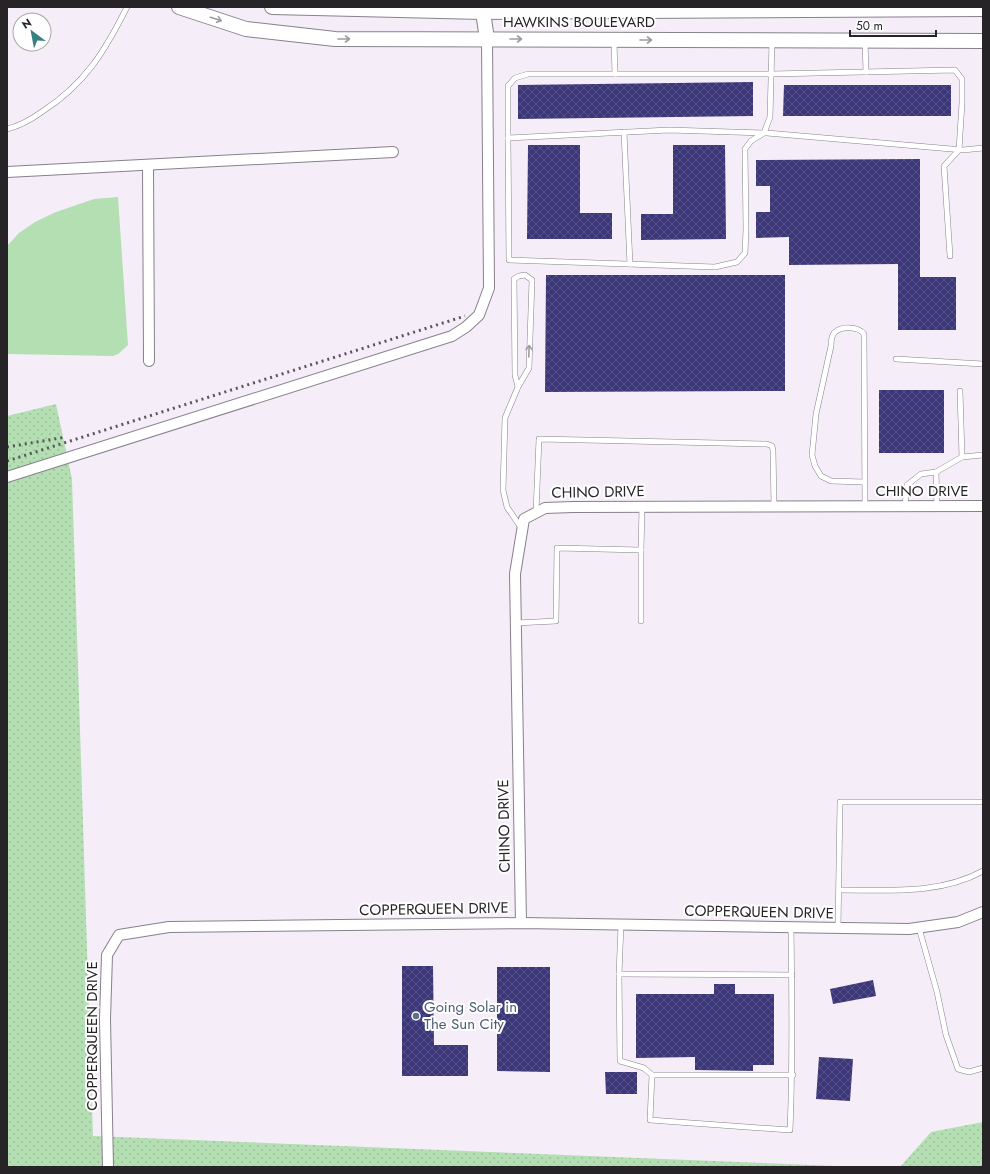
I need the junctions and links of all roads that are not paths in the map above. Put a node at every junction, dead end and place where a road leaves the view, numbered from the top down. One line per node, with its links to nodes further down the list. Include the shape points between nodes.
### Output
1 (127, 7): 14 (lane, via 99,58 71,91 34,117)
2 (179, 7): 6 (main road, HAWKINS BOULEVARD, one-way to 6, via 246,29 335,39)
3 (272, 7): 5 (main road, HAWKINS BOULEVARD)
4 (983, 9): 5 (main road, HAWKINS BOULEVARD)
5 (483, 12): 6 (main road)
6 (487, 39): 7 (main road, HAWKINS BOULEVARD, one-way to 7); 33 (street, via 489,288 479,315 466,327 452,336)
7 (614, 39): 8 (main road, HAWKINS BOULEVARD, one-way to 8); 12 (lane)
8 (772, 40): 9 (main road, HAWKINS BOULEVARD); 13 (lane)
9 (865, 41): 10 (main road, HAWKINS BOULEVARD); 11 (lane)
10 (983, 41)
11 (866, 72): 13 (lane); 19 (lane, via 955,70 962,79)
12 (615, 74): 13 (lane); 17 (lane, via 528,74 515,78 508,86)
13 (771, 74): 16 (lane, via 770,118)
14 (7, 129)
15 (624, 132): 16 (lane, via 669,130); 17 (lane); 24 (lane)
16 (764, 133): 19 (lane); 24 (lane, via 751,141 745,149 745,253 737,262 715,267)
17 (508, 138): 24 (lane, via 509,260)
18 (983, 148): 19 (lane)
19 (959, 150): 23 (lane, via 944,166)
20 (393, 152): 21 (street)
21 (148, 165): 22 (street); 26 (street)
22 (7, 172)
23 (950, 256)
24 (630, 264)
25 (896, 359): 27 (lane)
26 (149, 361)
27 (983, 364)
28 (518, 387): 28 (lane, one-way to 28, via 529,368 532,280 525,275 514,279 514,375); 42 (lane, via 505,418 503,490 507,507)
29 (960, 391): 31 (lane)
30 (983, 456): 31 (lane)
31 (962, 457): 32 (lane)
32 (936, 472): 37 (lane, via 921,474 907,485); 38 (lane)
33 (7, 477)
34 (864, 482): 34 (lane, via 864,334 861,330 853,328 839,330 832,337 816,414 812,455 821,476 831,481); 36 (lane)
35 (774, 506): 36 (street, CHINO DRIVE); 40 (street, CHINO DRIVE); 41 (lane, via 773,450 772,446 767,444 539,440)
36 (865, 506): 37 (street, CHINO DRIVE)
37 (905, 506): 38 (street, CHINO DRIVE)
38 (937, 506): 39 (street, CHINO DRIVE)
39 (983, 506)
40 (642, 507): 41 (street, CHINO DRIVE, via 545,508); 43 (lane)
41 (536, 512): 42 (street, CHINO DRIVE, via 524,519)
42 (522, 530): 45 (street, CHINO DRIVE, via 515,574)
43 (641, 550): 44 (lane); 45 (lane, via 557,548 556,622)
44 (641, 621)
45 (516, 623): 50 (street, CHINO DRIVE)
46 (983, 802): 48 (lane, via 840,802)
47 (983, 871): 48 (lane, via 958,882 933,888)
48 (839, 890): 53 (lane)
49 (983, 912): 54 (street, COPPERQUEEN DRIVE, via 958,922)
50 (521, 923): 51 (street, COPPERQUEEN DRIVE); 60 (street, COPPERQUEEN DRIVE, via 169,927 119,935 107,955 105,1019)
51 (620, 925): 52 (street, COPPERQUEEN DRIVE); 55 (lane)
52 (791, 927): 53 (street, COPPERQUEEN DRIVE); 56 (lane)
53 (838, 928): 54 (street, COPPERQUEEN DRIVE)
54 (919, 928): 57 (lane, via 946,1034 958,1069 969,1072)
55 (619, 974): 56 (lane); 58 (lane, via 620,1061 644,1068)
56 (792, 975): 59 (lane)
57 (983, 1068)
58 (652, 1074): 59 (lane); 59 (lane, via 650,1120 790,1130)
59 (793, 1075)
60 (108, 1167)

